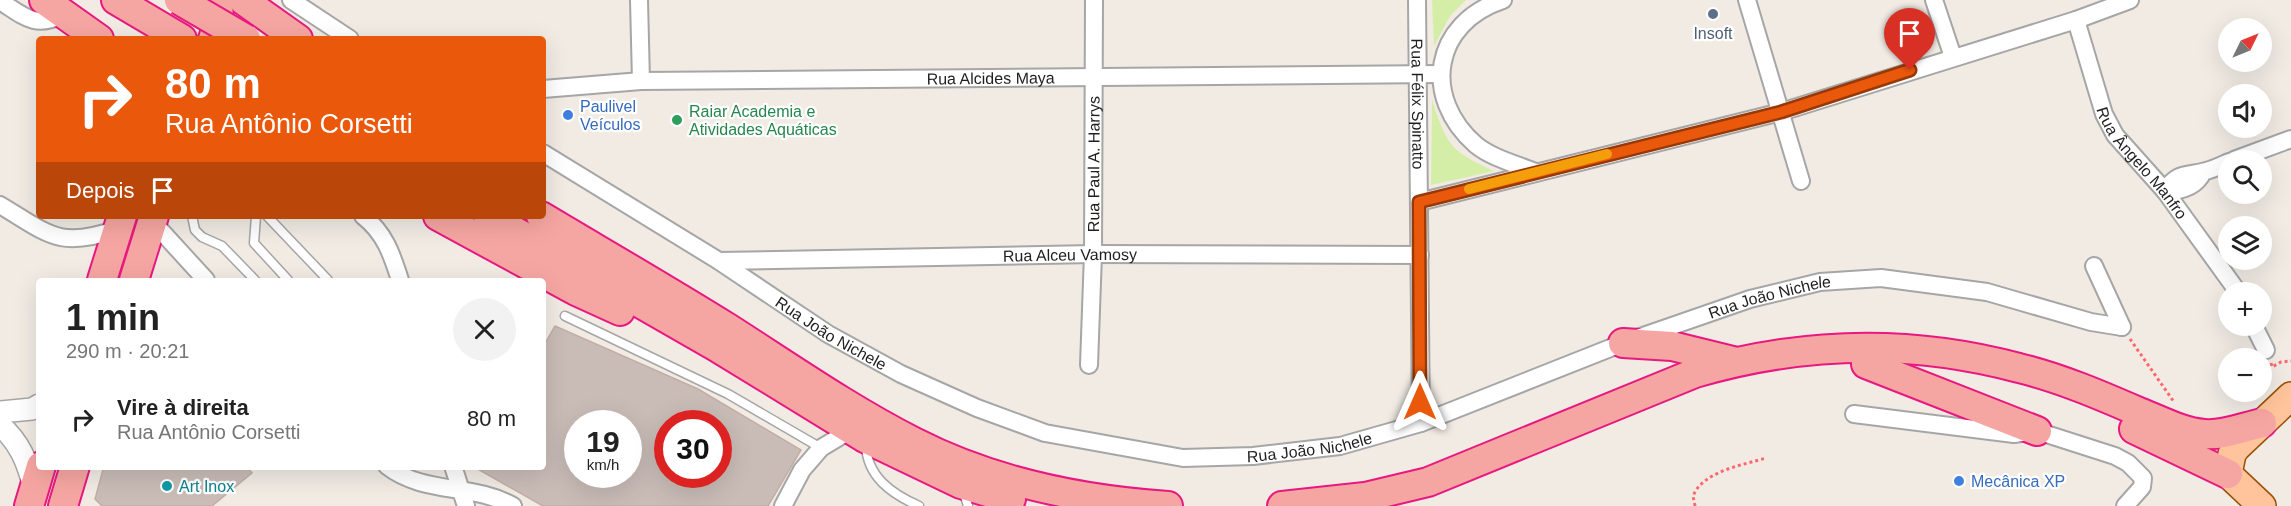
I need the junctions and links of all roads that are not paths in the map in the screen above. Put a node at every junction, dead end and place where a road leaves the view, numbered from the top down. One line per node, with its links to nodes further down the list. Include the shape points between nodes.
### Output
1 (100, 0): 18 (highway)
2 (116, 0): 19 (highway)
3 (179, 0): 21 (highway, bridge)
4 (218, 0): 20 (highway, via 219,21)
5 (243, 0): 22 (highway)
6 (291, 0): 23 (street)
7 (639, 0): 28 (street)
8 (1094, 0): 27 (street, Rua Paul A. Harrys)
9 (1417, 0): 25 (street, Rua Félix Spinatto)
10 (1503, 0): 26 (street, via 1472,16 1453,35 1442,56)
11 (1747, 0): 30 (street)
12 (1934, 0): 24 (street)
13 (2130, 0): 16 (street)
14 (0, 1): 15 (street, via 28,19 41,22)
15 (54, 8): 17 (highway)
16 (2076, 20): 24 (street); 37 (street, Rua Ângelo Manfro, via 2115,135)
17 (95, 36)
18 (105, 36)
19 (177, 36)
20 (214, 36)
21 (241, 36)
22 (293, 36)
23 (345, 36)
24 (1953, 57): 30 (street)
25 (1418, 74): 26 (street, Rua Alcides Maya); 27 (street, Rua Alcides Maya); 39 (street, Rua Félix Spinatto)
26 (1440, 74): 35 (street, via 1444,97 1456,123 1477,145)
27 (1093, 78): 28 (street, Rua Alcides Maya); 51 (street, Rua Paul A. Harrys)
28 (641, 81): 29 (street, Rua Alcides Maya)
29 (546, 90)
30 (1781, 112): 35 (street); 36 (street)
31 (2291, 139): 32 (street)
32 (2261, 150)
33 (546, 155): 53 (street, Rua João Nichele)
34 (2218, 166): 37 (street, via 2184,174)
35 (1535, 172): 39 (street)
36 (1801, 181)
37 (2165, 191): 62 (street, Rua Ângelo Manfro)
38 (546, 199): 64 (highway, via 610,236 675,282)
39 (1419, 202): 52 (street, Rua Félix Spinatto)
40 (0, 205): 50 (street, via 57,238 72,240)
41 (153, 219): 56 (highway)
42 (154, 219): 57 (street)
43 (193, 219): 58 (lane, via 202,237 222,246)
44 (256, 219): 59 (lane, via 254,243)
45 (270, 219): 60 (lane)
46 (366, 219): 61 (street, via 391,250)
47 (444, 219): 64 (highway, via 576,291 635,317)
48 (494, 219): 64 (highway)
49 (545, 219): 64 (highway)
50 (120, 222): 55 (highway)
51 (1093, 254): 52 (street, Rua Alceu Vamosy); 53 (street, Rua Alceu Vamosy); 68 (street, Rua Paul A. Harrys)
52 (1420, 255): 73 (street, Rua Félix Spinatto)
53 (719, 261): 73 (street, Rua João Nichele, via 828,334 901,375 1045,433 1183,458 1253,456 1340,446)
54 (2094, 266): 65 (street, Rua João Nichele, via 2122,327 1987,292 1881,278 1820,282 1750,299)
55 (103, 278)
56 (135, 278)
57 (204, 278)
58 (253, 278)
59 (286, 278)
60 (326, 278)
61 (399, 278)
62 (2231, 282)
63 (565, 316): 78 (lane, via 728,394)
64 (721, 337): 77 (highway); 92 (highway, via 905,437 977,468 1020,482 1113,502)
65 (1623, 343): 66 (highway, via 1672,346); 73 (street, Rua João Nichele)
66 (1735, 361): 74 (highway, via 1813,349 1908,348 2020,368 2205,434); 93 (highway, via 1651,389 1428,482 1365,497)
67 (1866, 364): 76 (highway); 82 (highway, via 1962,371 2017,383 2074,401); 94 (highway, via 1820,361 1703,387 1442,495)
68 (1089, 365)
69 (2291, 396): 74 (main road)
70 (36, 407): 71 (street)
71 (0, 412)
72 (1854, 414): 76 (street, via 2013,434)
73 (1420, 423)
74 (2262, 423): 82 (main road, via 2232,454)
75 (0, 425): 83 (street, via 17,442)
76 (2037, 431): 95 (street, via 2128,463 2143,478 2142,487)
77 (858, 434): 78 (street); 85 (highway); 90 (lane, via 877,477 895,495)
78 (821, 448): 89 (street, via 802,470)
79 (74, 470): 87 (highway)
80 (392, 470): 84 (street, via 417,483)
81 (454, 470): 84 (street)
82 (2228, 474): 96 (main road)
83 (35, 487)
84 (459, 488): 86 (street, via 485,493); 88 (street)
85 (963, 500): 91 (highway)
86 (510, 505)
87 (63, 506)
88 (466, 506)
89 (783, 506)
90 (920, 506)
91 (1040, 506)
92 (1167, 506)
93 (1282, 506)
94 (1406, 506)
95 (2125, 506)
96 (2262, 506)

